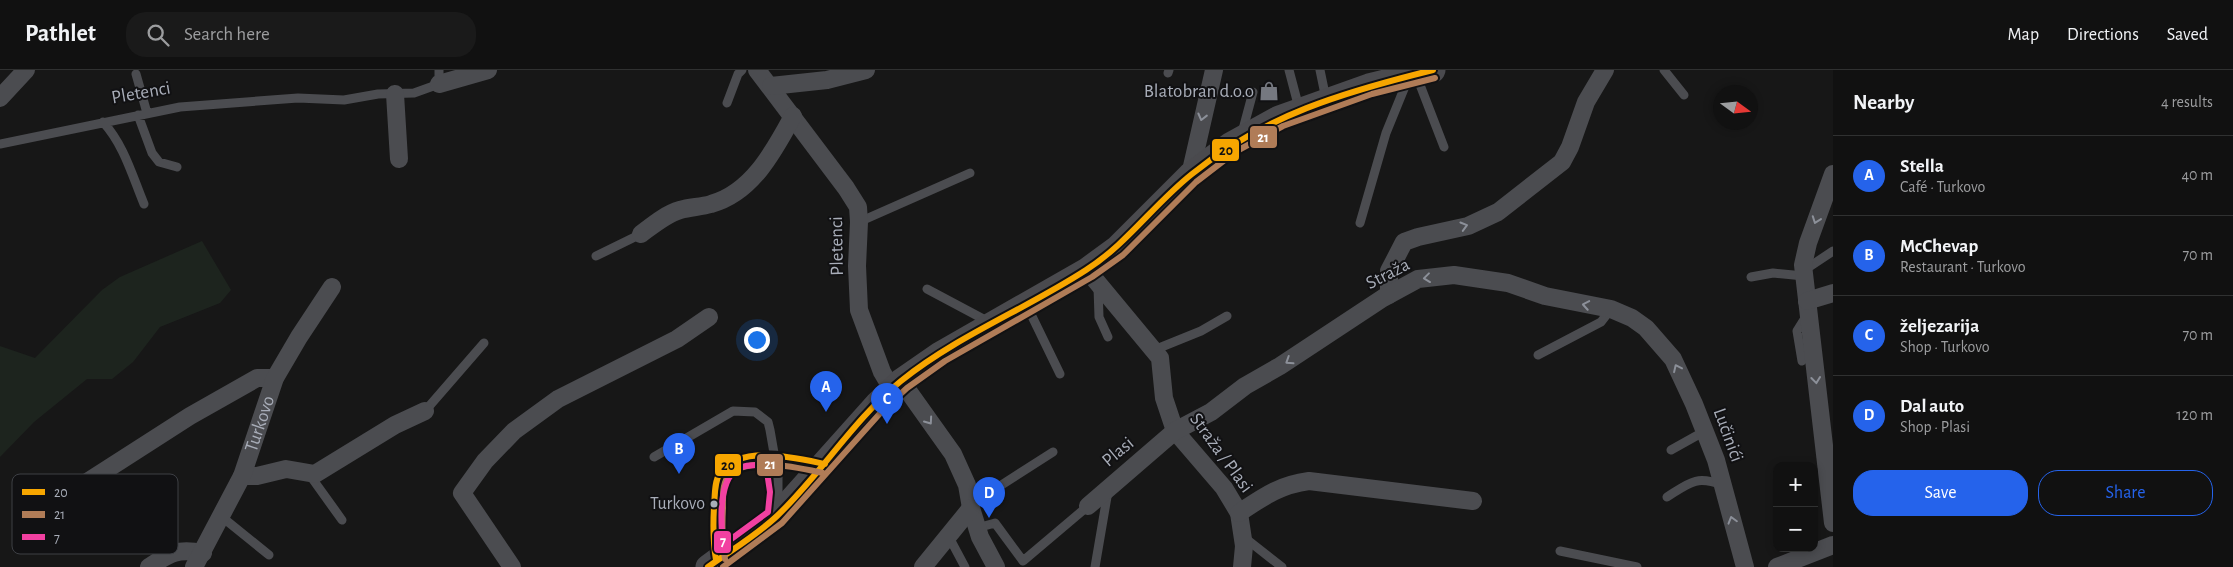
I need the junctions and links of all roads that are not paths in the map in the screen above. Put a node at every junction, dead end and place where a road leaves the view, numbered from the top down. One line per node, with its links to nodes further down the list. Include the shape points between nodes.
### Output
1 (26, 70): 18 (street)
2 (488, 70): 13 (street, Pletenci)
3 (742, 70): 20 (lane)
4 (757, 70): 14 (street, Pletenci)
5 (866, 70): 14 (street, via 827,80)
6 (1214, 70): 32 (street, one-way to 32)
7 (1288, 70): 21 (lane)
8 (1320, 70): 19 (lane)
9 (1605, 70): 45 (street, one-way to 9, via 1389,271 1404,242 1468,226 1498,212 1562,162 1586,102)
10 (1664, 70): 17 (lane)
11 (1420, 73): 19 (main road); 27 (lane); 35 (lane, via 1386,133)
12 (136, 74): 22 (lane)
13 (439, 77): 16 (lane, Pletenci, via 414,93)
14 (771, 86): 23 (street, Pletenci)
15 (1253, 92): 25 (lane)
16 (395, 94): 22 (lane, Pletenci, via 344,100 298,98 180,107); 28 (street)
17 (1684, 95)
18 (0, 98)
19 (1326, 101): 21 (main road)
20 (727, 103)
21 (1300, 111): 25 (main road, via 1279,118)
22 (143, 114): 24 (lane, Pletenci); 29 (lane, via 152,153 159,162)
23 (793, 116): 34 (street, Pletenci, via 858,207); 36 (street, via 771,155 734,195 712,204 679,210)
24 (103, 122): 26 (lane, Pletenci); 33 (lane, via 121,148)
25 (1240, 140): 32 (main road)
26 (0, 144)
27 (1444, 147)
28 (399, 159)
29 (177, 167)
30 (970, 173): 34 (lane)
31 (1833, 174): 39 (street, one-way to 39, via 1808,242 1802,264)
32 (1190, 175): 40 (main road)
33 (144, 204)
34 (859, 222): 60 (street, Pletenci, via 860,310 882,372)
35 (1360, 223)
36 (641, 234): 38 (lane)
37 (1833, 252): 39 (lane)
38 (596, 256)
39 (1804, 273): 41 (lane); 47 (street)
40 (1092, 276): 46 (main road); 53 (lane, via 1099,317); 55 (street, Straža / Plasi)
41 (1751, 277)
42 (332, 287): 59 (street, Turkovo)
43 (928, 289): 51 (lane)
44 (1833, 293): 47 (street)
45 (1389, 295): 48 (street, Straža, one-way to 45, via 1545,296 1508,283 1454,275 1418,280); 62 (street, Straža, one-way to 62, via 1245,386 1211,412)
46 (1026, 304): 51 (main road); 58 (lane)
47 (1807, 307): 57 (lane, via 1797,331); 72 (street, one-way to 72)
48 (1611, 309): 52 (street, Straža); 56 (lane, via 1600,322)
49 (1228, 316): 55 (lane)
50 (709, 317): 96 (street, via 677,339 558,399 514,431 485,461 462,493)
51 (992, 324): 60 (main road, via 940,354)
52 (1646, 328): 63 (street, Lučinići, one-way to 52, via 1673,359)
53 (1108, 337)
54 (484, 342): 61 (lane)
55 (1154, 350): 62 (street, Straža / Plasi, via 1160,358 1164,398)
56 (1538, 355)
57 (1802, 362)
58 (1060, 374)
59 (275, 378): 70 (street, via 257,378); 71 (street, Turkovo)
60 (896, 385): 68 (main road); 77 (street, Pletenci, one-way to 77, via 953,454 967,485)
61 (425, 411): 69 (street, via 395,425 315,474)
62 (1175, 431): 74 (street, Plasi); 79 (street, Straža / Plasi, via 1224,488)
63 (1705, 431): 64 (lane); 73 (street, Lučinići)
64 (1671, 450)
65 (1053, 452): 77 (lane)
66 (774, 456): 67 (lane, via 768,422 755,412 743,410 733,411); 68 (lane); 81 (lane, via 779,492); 94 (lane, via 740,459 731,462 719,474 714,502)
67 (654, 457)
68 (825, 464): 81 (main road)
69 (309, 473): 71 (street, via 286,469); 82 (lane)
70 (100, 474)
71 (242, 476): 80 (street, Turkovo)
72 (1830, 477): 83 (street)
73 (1722, 485): 75 (lane, via 1708,480 1690,481); 104 (street, Lučinići, one-way to 73)
74 (1108, 488): 78 (street, Plasi); 100 (lane)
75 (1667, 497)
76 (1473, 501): 79 (street, via 1309,481 1273,491)
77 (970, 504): 84 (street, Pletenci); 86 (street)
78 (1088, 506): 84 (lane, via 1023,561 995,523)
79 (1239, 513): 85 (street, Straža / Plasi)
80 (222, 517): 91 (lane); 92 (street, Turkovo)
81 (776, 517): 94 (main road)
82 (342, 520)
83 (1833, 523)
84 (977, 528): 99 (street, Pletenci)
85 (1243, 536): 101 (street, Straža / Plasi); 102 (lane)
86 (949, 537): 97 (street); 98 (lane)
87 (1832, 542): 93 (street)
88 (178, 551): 92 (street, via 187,550)
89 (1560, 551): 103 (lane)
90 (170, 554): 95 (street)
91 (269, 556)
92 (199, 560)
93 (1800, 563): 105 (street)
94 (712, 564)
95 (149, 567)
96 (512, 567)
97 (923, 567)
98 (965, 567)
99 (996, 567)
100 (1095, 567)
101 (1242, 567)
102 (1282, 567)
103 (1637, 567)
104 (1745, 567)
105 (1777, 567)

